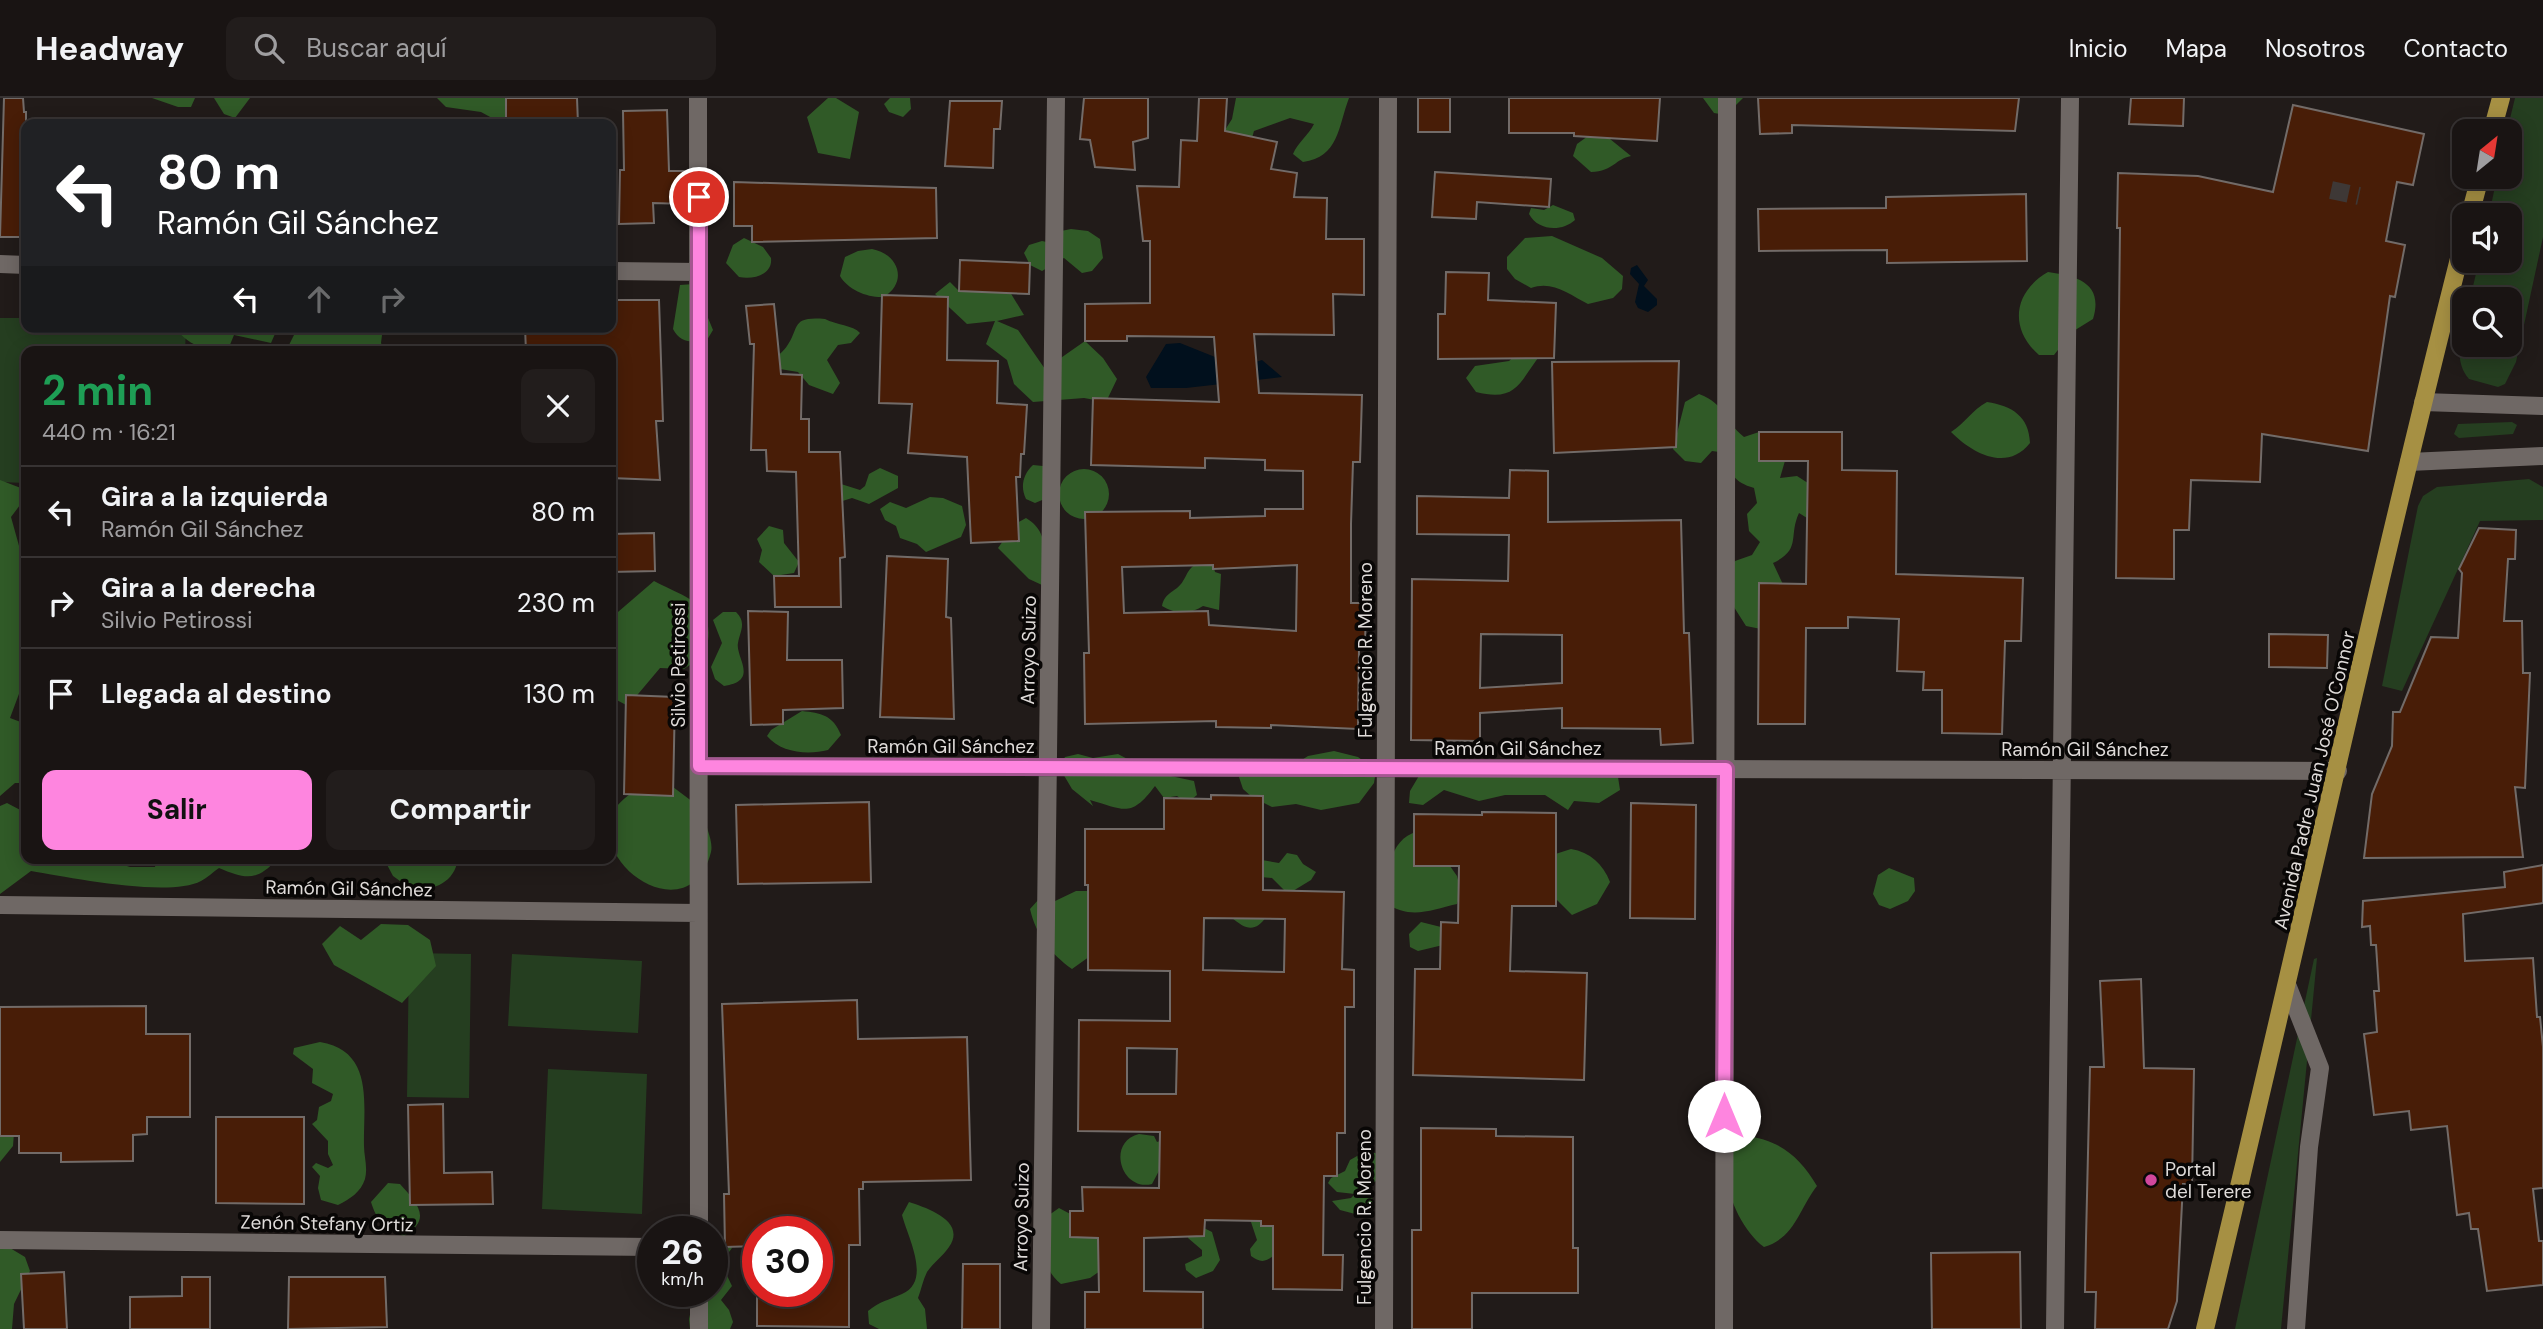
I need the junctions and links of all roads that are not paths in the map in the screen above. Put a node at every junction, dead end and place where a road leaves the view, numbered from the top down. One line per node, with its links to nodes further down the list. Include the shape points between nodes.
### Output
1 (698, 98): 11 (street, Silvio Petirossi)
2 (1056, 98): 18 (street, Arroyo Suizo)
3 (1388, 98): 19 (street, Fulgencio R. Moreno)
4 (1727, 98): 20 (street)
5 (2070, 98): 21 (street)
6 (2498, 98): 7 (main road)
7 (2494, 119)
8 (0, 264): 9 (street)
9 (21, 265)
10 (616, 271): 11 (street)
11 (699, 272): 17 (street, Silvio Petirossi)
12 (2455, 273): 13 (main road, Avenida Padre Juan José O'Connor)
13 (2423, 402): 14 (street); 16 (main road, Avenida Padre Juan José O'Connor)
14 (2543, 406)
15 (2543, 456): 16 (street)
16 (2409, 462): 22 (main road, Avenida Padre Juan José O'Connor)
17 (699, 766): 18 (street, Ramón Gil Sánchez); 24 (street, Silvio Petirossi)
18 (1048, 767): 19 (street, Ramón Gil Sánchez); 31 (street, Arroyo Suizo)
19 (1386, 768): 20 (street, Ramón Gil Sánchez); 32 (street, Fulgencio R. Moreno)
20 (1726, 769): 21 (street, Ramón Gil Sánchez); 33 (street)
21 (2062, 770): 22 (street, Ramón Gil Sánchez); 34 (street)
22 (2338, 771): 25 (main road, Avenida Padre Juan José O'Connor)
23 (0, 905): 24 (street, Ramón Gil Sánchez)
24 (698, 913): 26 (street, Silvio Petirossi)
25 (2288, 987): 35 (main road, Avenida Padre Juan José O'Connor); 36 (street, via 2320,1068 2309,1147)
26 (699, 1216)
27 (0, 1240): 28 (street, Zenón Stefany Ortiz)
28 (637, 1247)
29 (699, 1307): 30 (street)
30 (699, 1329)
31 (1041, 1329)
32 (1384, 1329)
33 (1724, 1329)
34 (2055, 1329)
35 (2205, 1329)
36 (2296, 1329)

